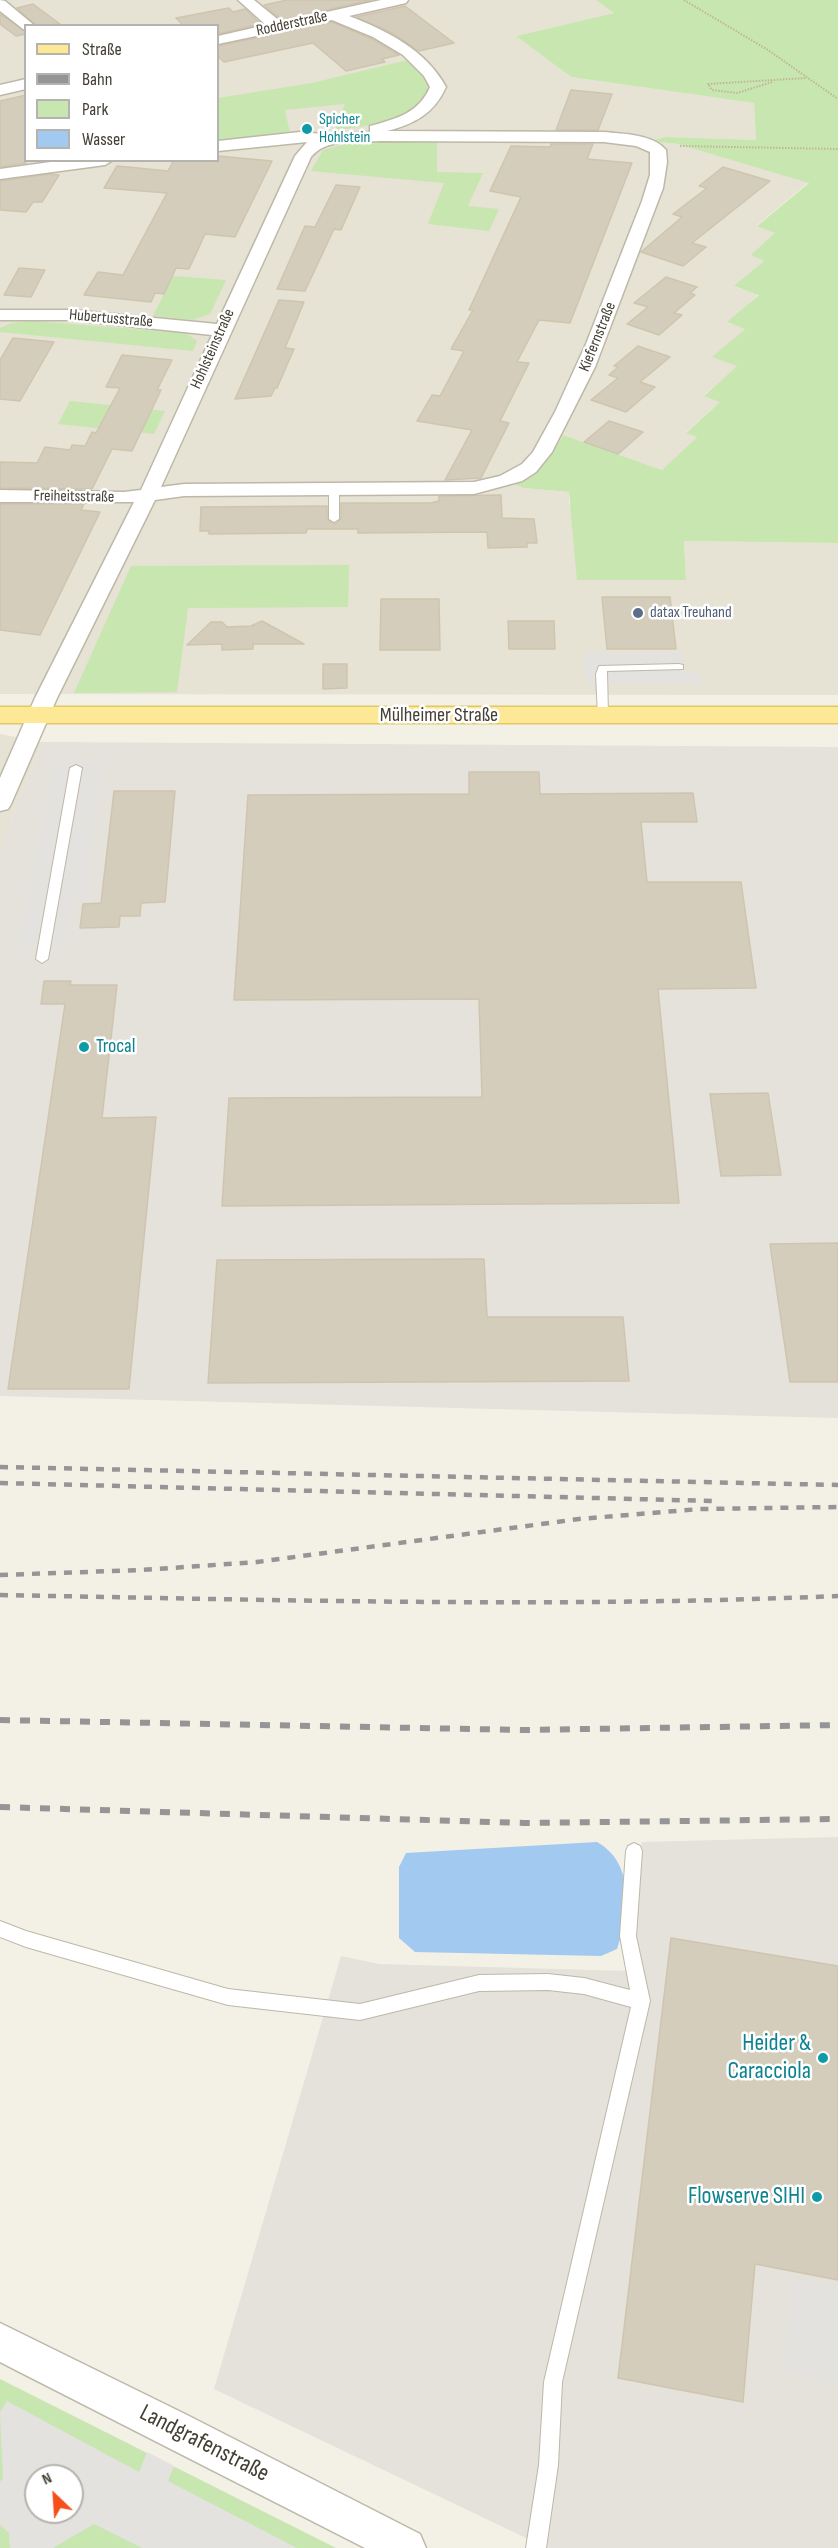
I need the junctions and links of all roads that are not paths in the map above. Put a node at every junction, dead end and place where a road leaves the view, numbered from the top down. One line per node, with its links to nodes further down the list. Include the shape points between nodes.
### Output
1 (246, 0): 6 (street)
2 (401, 0): 4 (street, Rodderstraße)
3 (1, 6): 5 (street)
4 (334, 15): 6 (street, Rodderstraße); 10 (street, via 415,57 433,74 438,87 427,108 413,117 379,129)
5 (25, 24)
6 (278, 27): 7 (street, Rodderstraße)
7 (219, 40)
8 (24, 84): 9 (street)
9 (0, 90)
10 (323, 140): 11 (street, via 291,137); 15 (street, Hohlsteinstraße, via 303,156); 16 (street, Kiefernstraße, via 380,136 604,137 653,147 660,160 648,204 590,361 562,419 535,462 487,487)
11 (219, 146)
12 (90, 162): 13 (street)
13 (0, 174)
14 (0, 315): 15 (street, Hubertusstraße, via 71,315)
15 (221, 330): 17 (street, Hohlsteinstraße)
16 (334, 490): 17 (street, Kiefernstraße, via 183,490); 19 (lane)
17 (148, 495): 18 (street, Freiheitsstraße); 24 (street, Hohlsteinstraße)
18 (0, 496)
19 (334, 519)
20 (679, 667): 22 (lane, via 603,668)
21 (0, 715): 24 (main road, Mülheimer Straße)
22 (603, 715): 23 (main road, Mülheimer Straße); 24 (main road, Mülheimer Straße)
23 (838, 715)
24 (39, 716): 26 (street, Hohlsteinstraße)
25 (76, 768): 27 (lane)
26 (0, 804)
27 (42, 959)
28 (634, 1851): 30 (lane, via 628,1936)
29 (0, 1929): 30 (lane, via 228,1997 360,2012 479,1983 584,1986)
30 (641, 2001): 33 (lane, via 554,2382 554,2431)
31 (0, 2342): 32 (street, Landgrafenstraße)
32 (406, 2548)
33 (536, 2548)

